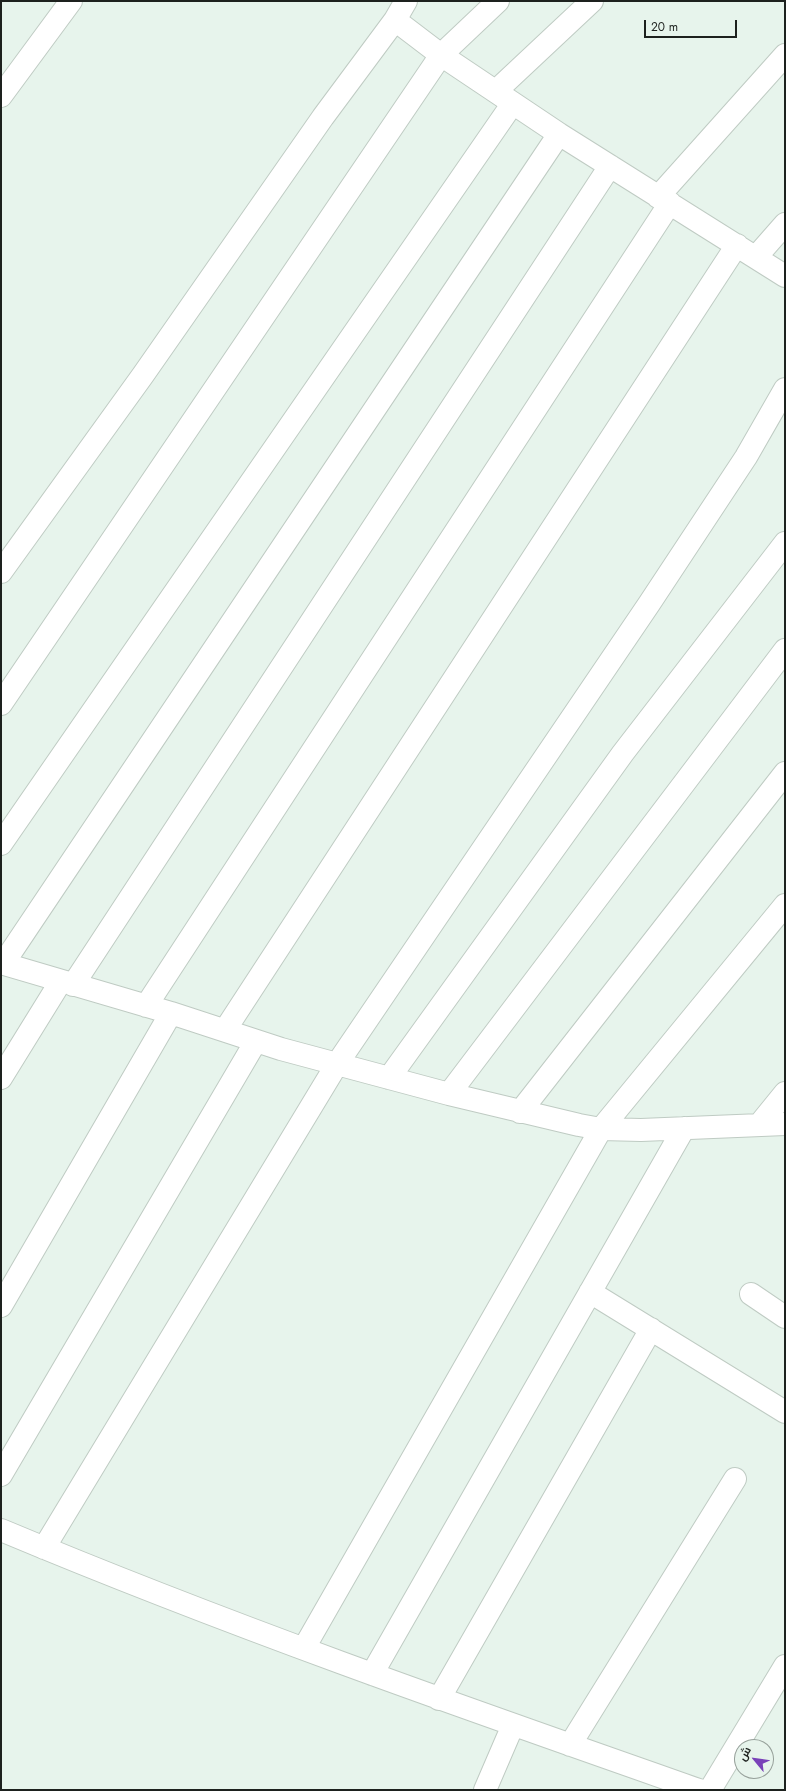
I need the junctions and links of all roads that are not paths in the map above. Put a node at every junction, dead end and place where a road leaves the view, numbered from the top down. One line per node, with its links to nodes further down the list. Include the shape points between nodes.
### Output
1 (71, 1): 8 (street)
2 (406, 1): 5 (street)
3 (498, 1): 6 (street)
4 (592, 1): 9 (street)
5 (395, 20): 6 (street); 19 (street, via 323,117 143,375)
6 (441, 55): 9 (street); 21 (street)
7 (785, 55): 12 (street)
8 (1, 96)
9 (504, 97): 10 (street); 23 (street)
10 (559, 134): 11 (street); 25 (street)
11 (610, 166): 12 (street); 26 (street)
12 (664, 200): 14 (street); 27 (street)
13 (785, 224): 15 (street)
14 (737, 245): 15 (street); 29 (street)
15 (756, 257): 16 (street)
16 (785, 276)
17 (785, 389): 31 (street, via 746,457 654,598)
18 (785, 543): 33 (street, via 623,753)
19 (1, 572)
20 (785, 650): 35 (street)
21 (1, 704)
22 (785, 773): 36 (street)
23 (1, 844)
24 (785, 905): 40 (street)
25 (2, 964): 26 (street)
26 (67, 983): 27 (street); 32 (street)
27 (146, 1006): 28 (street)
28 (170, 1013): 29 (street); 43 (street)
29 (225, 1030): 30 (street)
30 (256, 1041): 31 (street); 47 (street)
31 (337, 1064): 33 (street); 50 (street)
32 (1, 1078)
33 (389, 1078): 35 (street)
34 (785, 1093): 37 (street)
35 (449, 1094): 36 (street)
36 (520, 1112): 40 (street)
37 (759, 1125): 38 (street); 39 (street)
38 (784, 1125)
39 (684, 1128): 40 (street); 41 (street)
40 (601, 1129): 51 (street)
41 (590, 1292): 45 (street); 53 (street)
42 (751, 1294): 44 (street)
43 (1, 1306)
44 (785, 1317)
45 (651, 1329): 46 (street); 54 (street)
46 (785, 1412)
47 (1, 1475)
48 (735, 1479): 56 (street)
49 (1, 1530): 50 (street)
50 (44, 1548): 51 (street)
51 (304, 1648): 53 (street)
52 (785, 1666): 59 (street)
53 (372, 1674): 54 (street)
54 (439, 1698): 55 (street)
55 (513, 1724): 56 (street); 57 (street)
56 (570, 1745): 58 (street)
57 (485, 1790)
58 (699, 1790)
59 (710, 1790)

